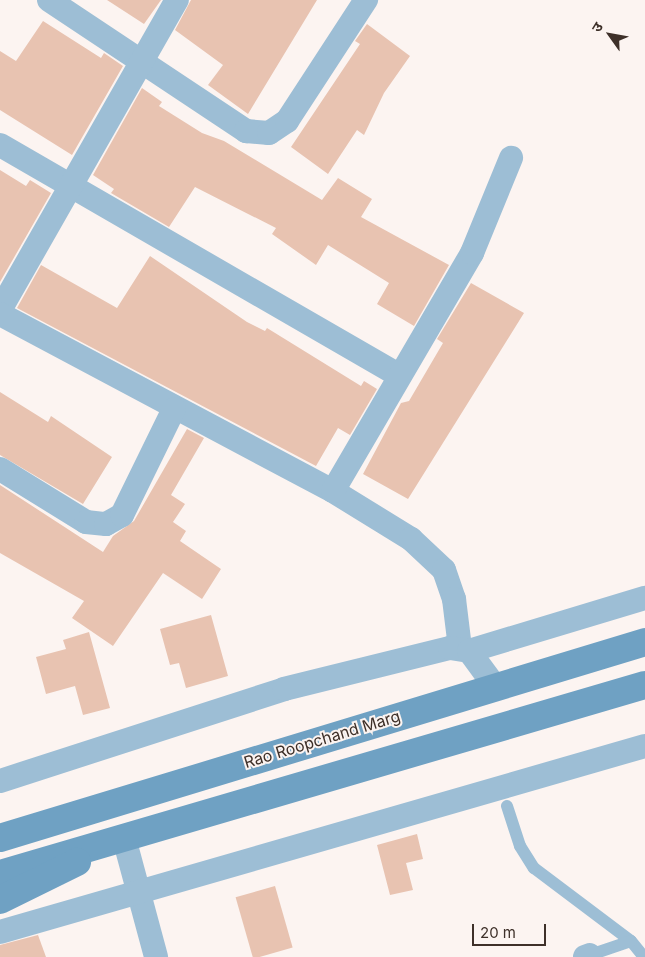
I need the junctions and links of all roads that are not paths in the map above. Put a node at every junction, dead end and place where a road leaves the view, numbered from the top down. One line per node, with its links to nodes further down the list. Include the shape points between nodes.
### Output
1 (48, 0): 4 (street)
2 (177, 0): 4 (street)
3 (366, 0): 4 (street, via 287,121 269,132 246,130)
4 (139, 64): 7 (street)
5 (0, 145): 7 (street)
6 (511, 158): 9 (street, via 472,253)
7 (68, 187): 8 (street); 9 (street)
8 (0, 312): 10 (street)
9 (398, 374): 12 (street)
10 (174, 409): 11 (street, via 122,515 106,524 86,522); 12 (street)
11 (0, 469)
12 (333, 491): 15 (street, via 410,539 444,570)
13 (645, 598): 15 (street)
14 (645, 642): 16 (main road, Rao Roopchand Marg)
15 (465, 649): 16 (street); 19 (street, via 284,689)
16 (494, 685): 22 (main road, Rao Roopchand Marg)
17 (645, 685): 24 (main road)
18 (645, 746): 20 (street)
19 (0, 781)
20 (504, 797): 27 (street); 30 (lane, via 520,846 534,868)
21 (0, 818): 22 (main road)
22 (66, 820): 23 (main road, Rao Roopchand Marg)
23 (0, 838)
24 (124, 838): 25 (main road); 27 (street)
25 (90, 848): 26 (main road); 28 (main road, via 56,877)
26 (0, 874)
27 (136, 893): 29 (street); 32 (street)
28 (0, 900)
29 (0, 932)
30 (631, 941): 31 (lane); 33 (lane)
31 (587, 956)
32 (156, 957)
33 (644, 957)

